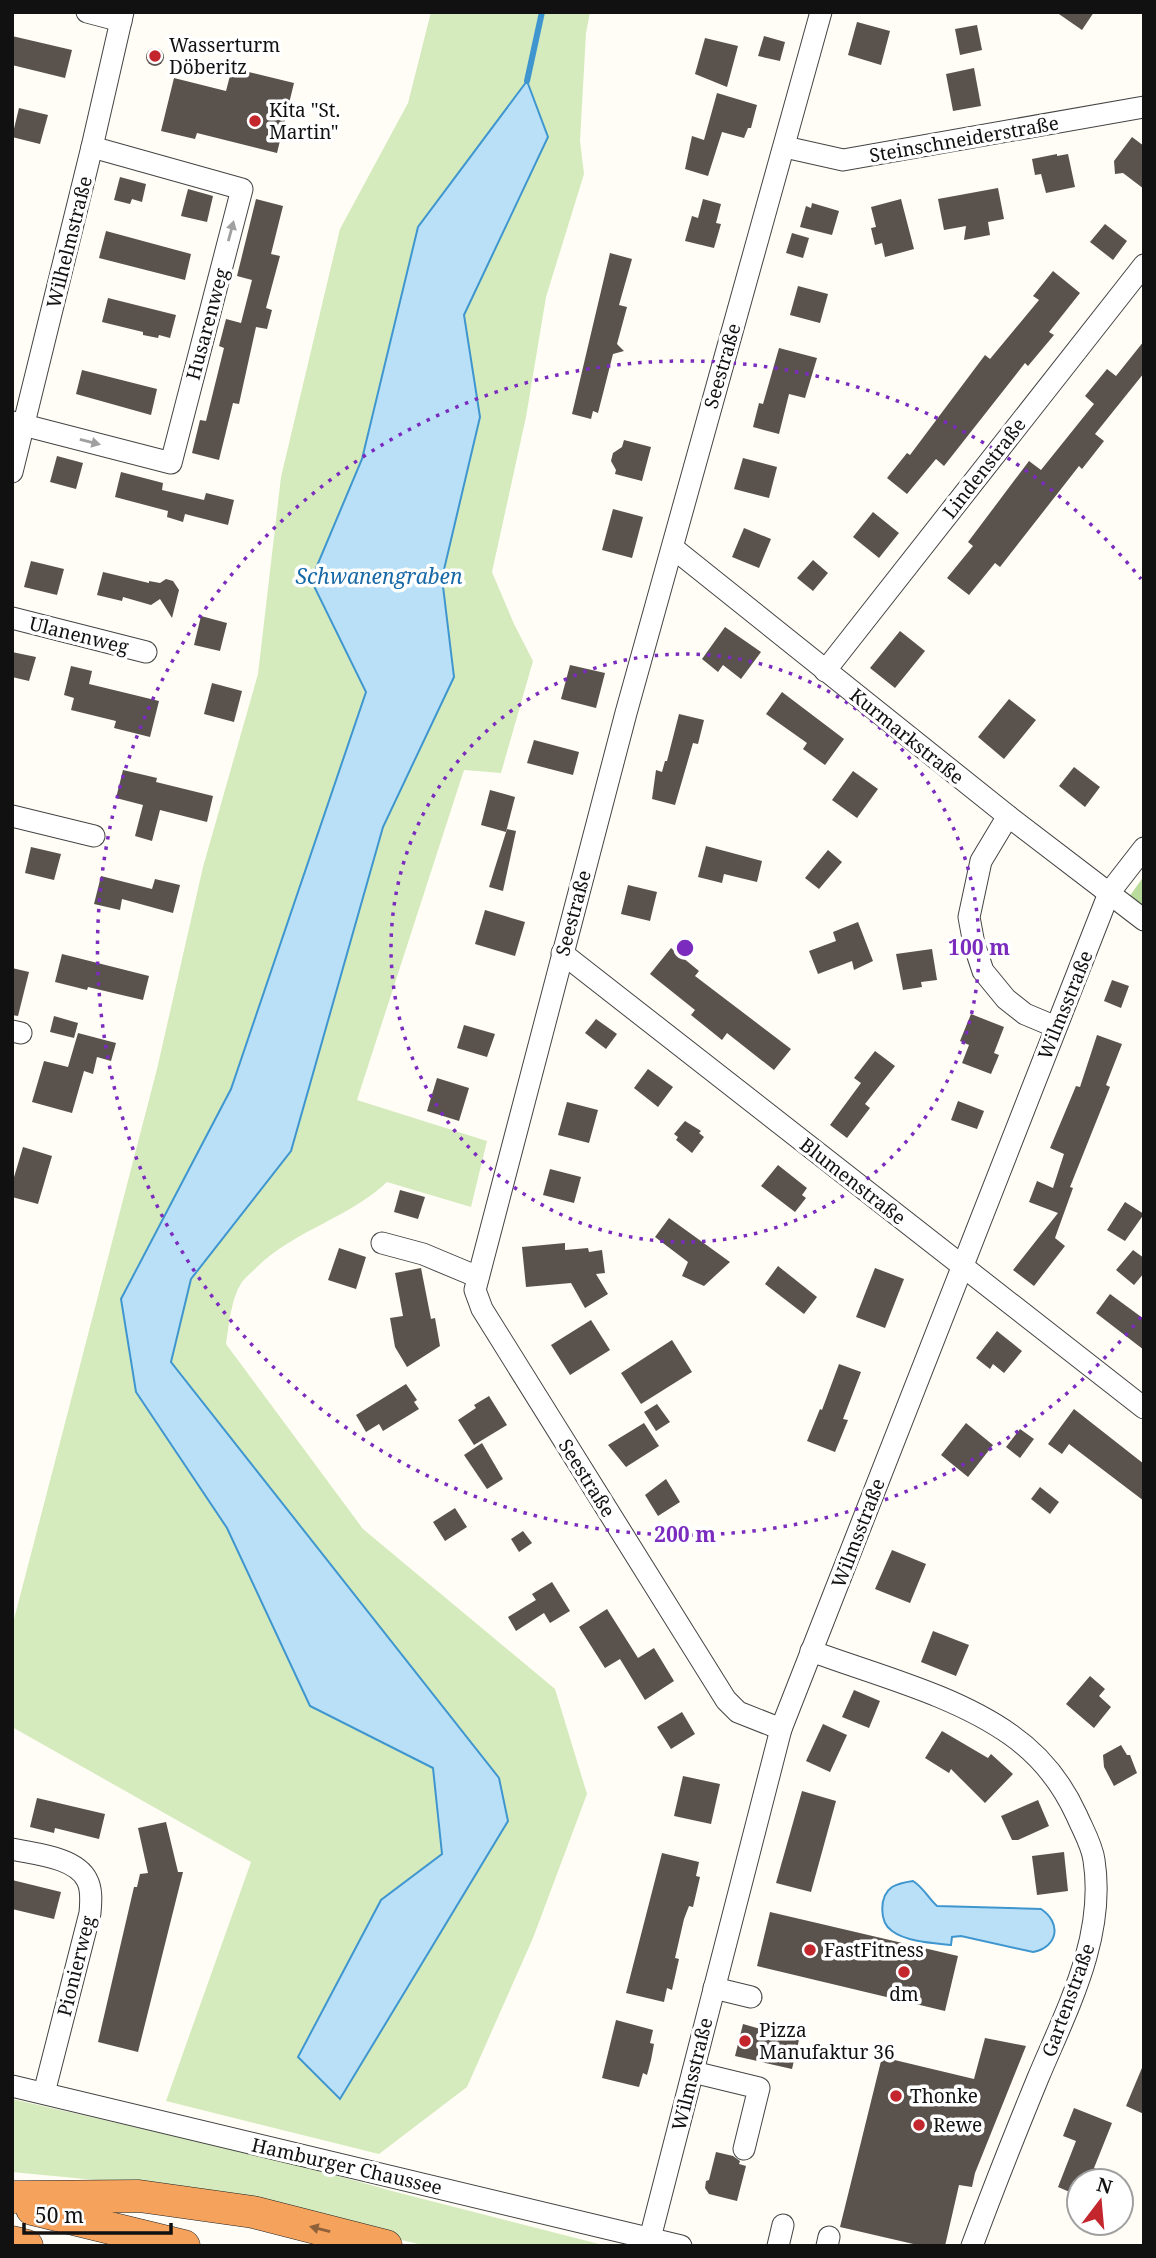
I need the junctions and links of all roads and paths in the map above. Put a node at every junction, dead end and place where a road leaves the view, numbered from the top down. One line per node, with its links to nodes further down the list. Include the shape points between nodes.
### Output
1 (88, 12): 3 (street)
2 (821, 12): 6 (street, Seestraße)
3 (122, 16): 5 (street, Wilhelmstraße)
4 (1144, 107): 6 (street, Steinschneiderstraße, via 843,160)
5 (92, 147): 8 (street, Wilhelmstraße); 8 (street, Husarenweg, one-way to 5, via 171,463 242,189)
6 (785, 147): 10 (street, Seestraße)
7 (1144, 265): 13 (street, Lindenstraße)
8 (18, 424): 9 (street, Wilhelmstraße)
9 (12, 472)
10 (673, 548): 13 (street, Kurmarkstraße); 20 (street, Seestraße)
11 (12, 618): 12 (street, Ulanenweg)
12 (146, 652)
13 (825, 671): 15 (street, Kurmarkstraße)
14 (12, 816): 16 (street)
15 (1008, 816): 18 (street, Kurmarkstraße); 21 (street, via 981,861 969,917 974,944 983,971 1006,999 1025,1014)
16 (94, 836)
17 (1144, 848): 18 (street, Wilmsstraße)
18 (1110, 892): 19 (street, Kurmarkstraße); 21 (street, Wilmsstraße)
19 (1144, 920)
20 (562, 953): 23 (street, Blumenstraße); 24 (street, Seestraße)
21 (1056, 1027): 23 (street, Wilmsstraße)
22 (382, 1243): 24 (street)
23 (962, 1267): 25 (street, Blumenstraße); 26 (street, Wilmsstraße)
24 (478, 1277): 27 (street, Seestraße, via 475,1290 482,1309 726,1700 738,1712)
25 (1144, 1408)
26 (811, 1651): 27 (street, Wilmsstraße); 43 (street, Gartenstraße, via 940,1698 1012,1735 1067,1794 1091,1848 1096,1903 1079,1979)
27 (780, 1729): 29 (street, Wilmsstraße)
28 (12, 1849): 33 (street, Pionierweg, via 80,1869 91,1895)
29 (714, 1989): 30 (street); 31 (street, Wilmsstraße)
30 (751, 1997)
31 (692, 2072): 34 (street, via 759,2088); 38 (street, Wilmsstraße)
32 (12, 2085): 33 (street, Hamburger Chaussee)
33 (44, 2093): 38 (street, Hamburger Chaussee)
34 (744, 2149)
35 (12, 2197): 41 (highway, one-way to 35, via 253,2212 139,2196)
36 (12, 2204): 40 (highway)
37 (12, 2242): 39 (highway)
38 (649, 2242): 42 (street, Hamburger Chaussee)
39 (27, 2246)
40 (184, 2246)
41 (386, 2246)
42 (681, 2246)
43 (972, 2246)

